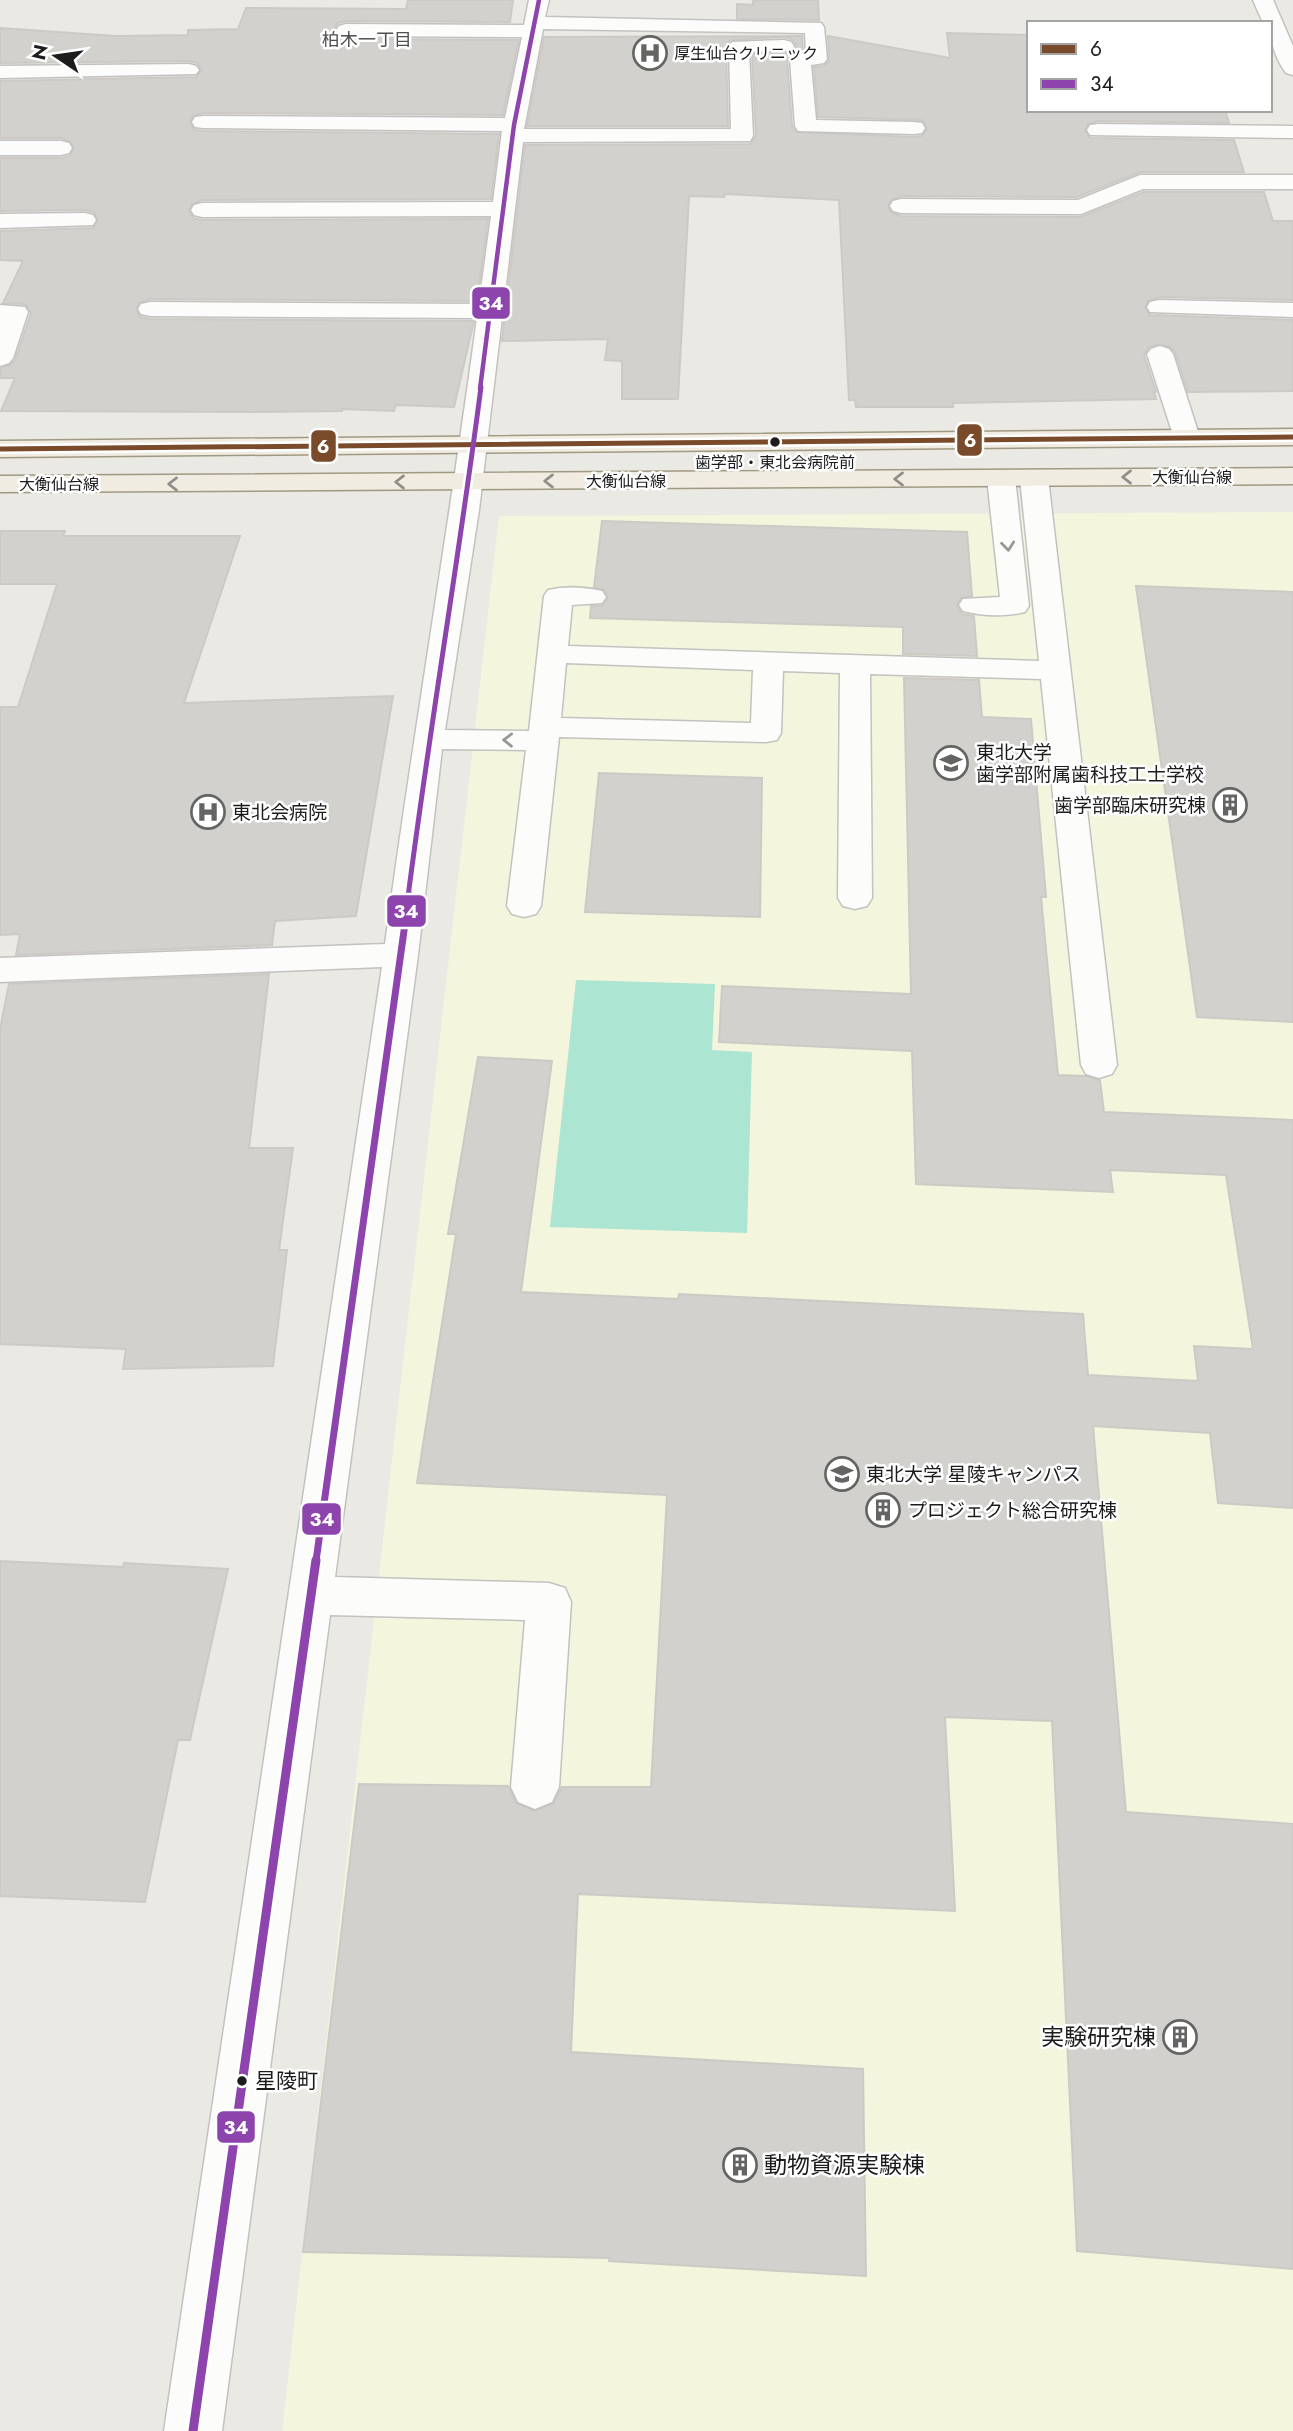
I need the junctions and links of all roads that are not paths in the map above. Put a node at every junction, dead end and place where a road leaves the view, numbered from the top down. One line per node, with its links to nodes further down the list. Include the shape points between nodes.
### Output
1 (1263, 0): 3 (street)
2 (535, 18): 4 (street); 6 (street, via 814,27); 12 (street)
3 (1270, 21)
4 (346, 30)
5 (1274, 35): 7 (street)
6 (816, 46): 11 (street, via 817,59 800,59 806,126); 12 (street, via 739,46 743,136)
7 (1293, 69)
8 (189, 70): 9 (street)
9 (0, 72)
10 (203, 122): 12 (street)
11 (914, 128)
12 (513, 130): 19 (street)
13 (1098, 130): 14 (street)
14 (1293, 132)
15 (0, 148): 16 (street)
16 (61, 148)
17 (1293, 182): 18 (street, via 1140,182 1081,207)
18 (901, 206)
19 (502, 209): 20 (street); 26 (street)
20 (202, 210)
21 (85, 220): 22 (street)
22 (0, 221)
23 (1159, 307): 25 (street)
24 (150, 309): 26 (street)
25 (1293, 310)
26 (489, 311): 33 (street)
27 (0, 312): 29 (street, via 16,312)
28 (1160, 354): 31 (street)
29 (0, 358)
30 (1293, 437): 31 (main road, 大衡仙台線)
31 (1187, 438): 33 (main road, 大衡仙台線)
32 (0, 449): 33 (main road, 大衡仙台線)
33 (470, 463): 35 (main road, 大衡仙台線, one-way to 33); 37 (main road, 大衡仙台線, one-way to 37); 45 (street)
34 (1293, 476): 36 (main road, 大衡仙台線, one-way to 36)
35 (1001, 478): 36 (main road, 大衡仙台線); 39 (street, one-way to 39, via 1015,606)
36 (1034, 478): 43 (street)
37 (0, 484)
38 (593, 597): 40 (street, via 558,596)
39 (973, 606)
40 (552, 654): 41 (street); 44 (street)
41 (768, 661): 42 (street); 44 (street, via 766,733)
42 (855, 664): 43 (street); 46 (street)
43 (1057, 671): 50 (street)
44 (544, 734): 45 (street, one-way to 45); 47 (street)
45 (428, 739): 48 (street)
46 (855, 898)
47 (524, 906)
48 (401, 956): 49 (street); 51 (street)
49 (0, 970)
50 (1099, 1065)
51 (309, 1595): 52 (street, via 549,1602); 53 (street)
52 (535, 1787)
53 (193, 2431)

